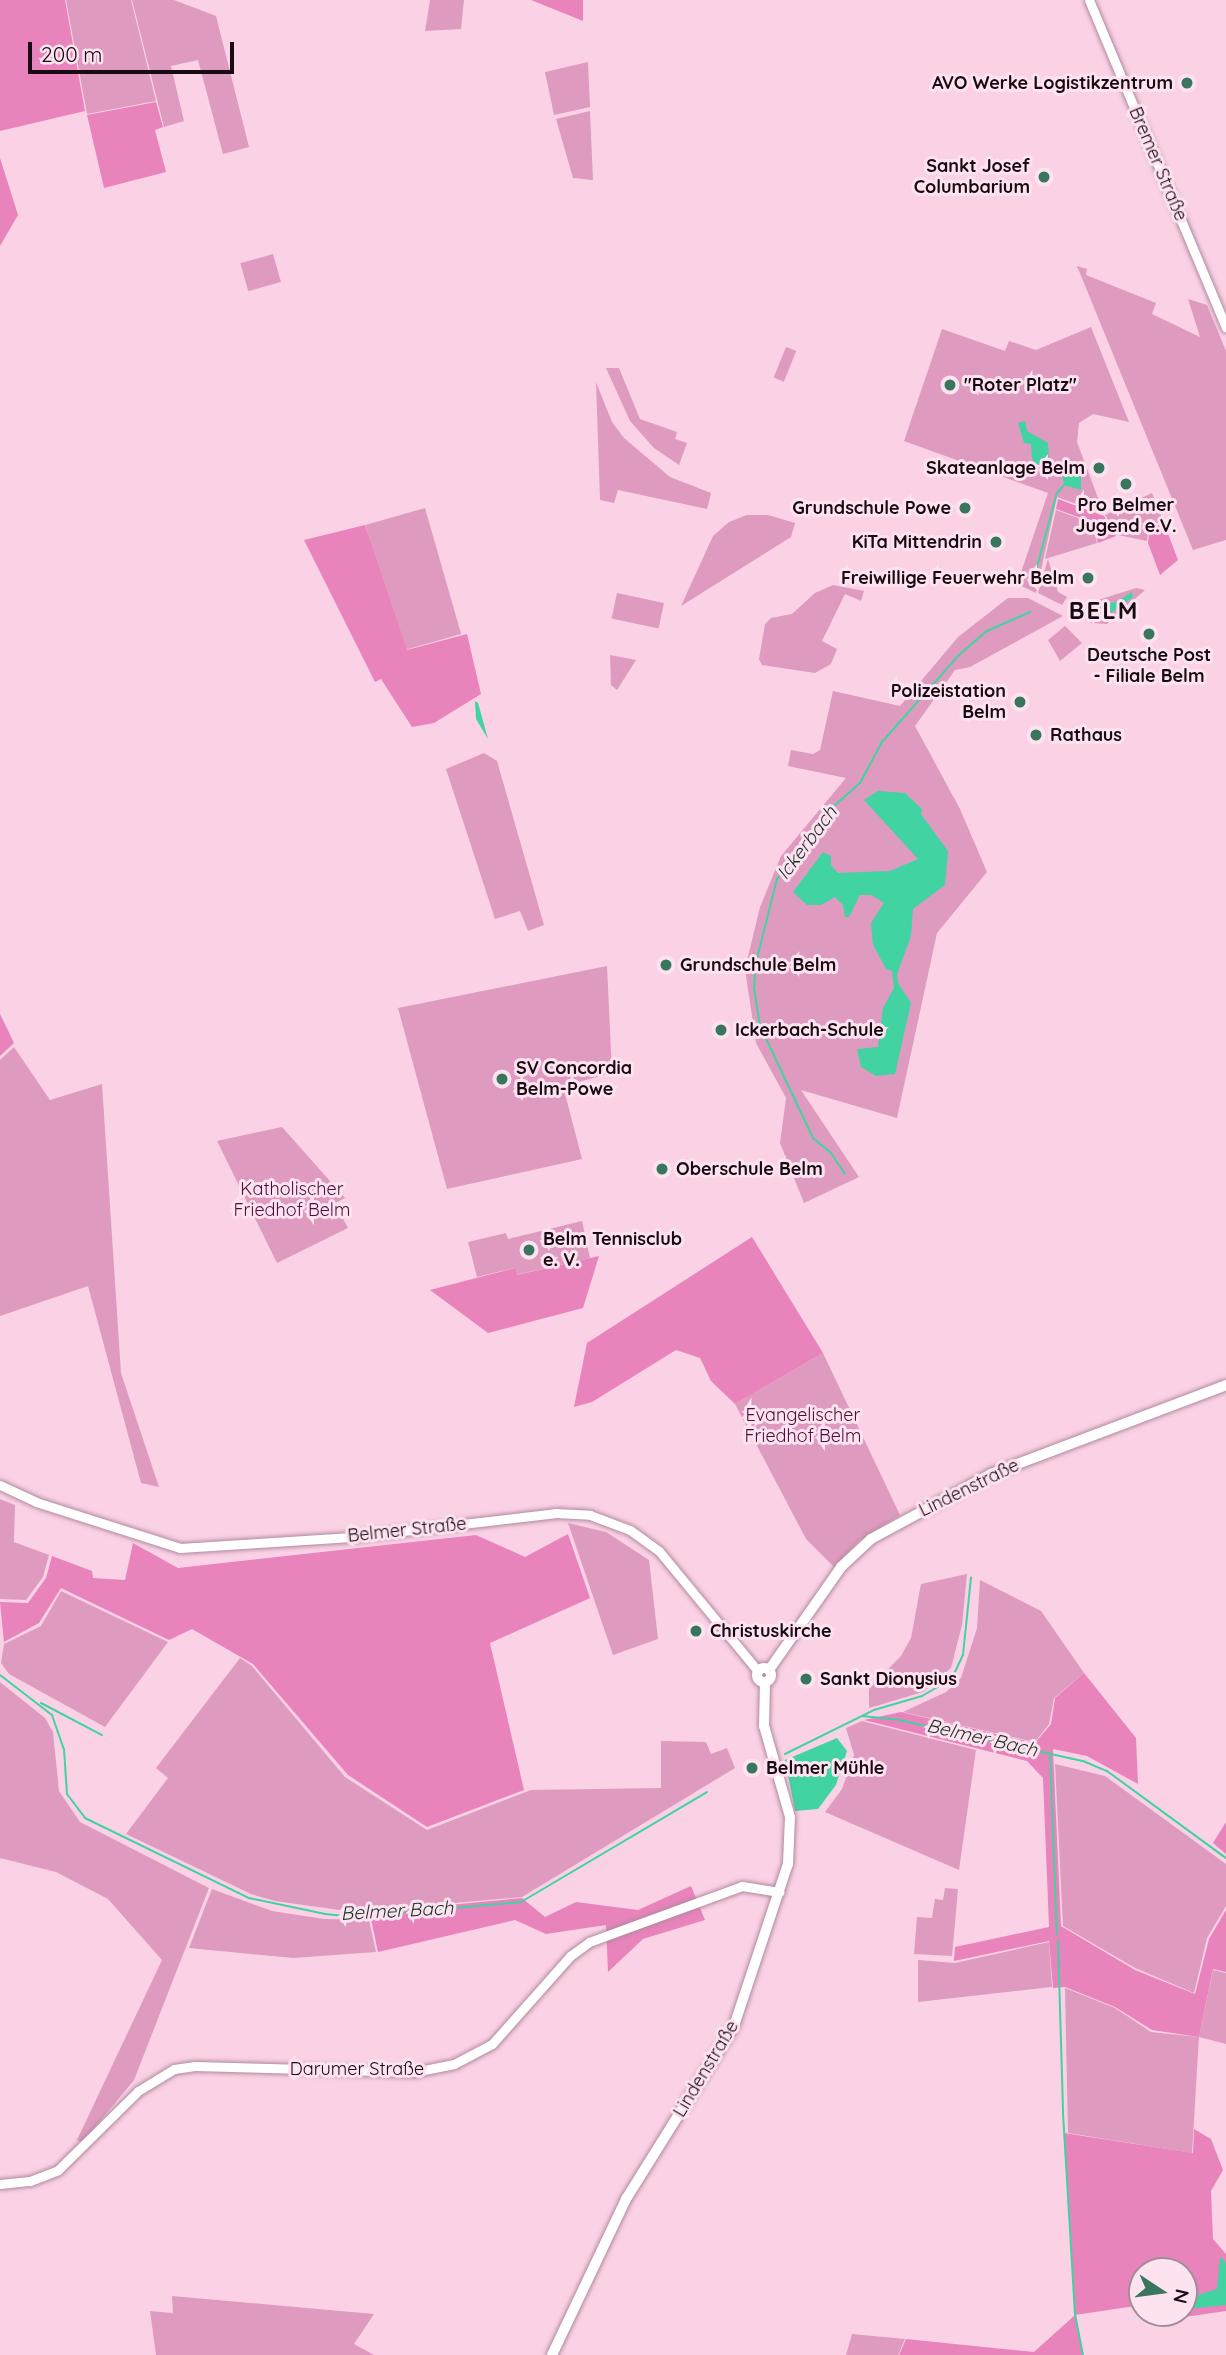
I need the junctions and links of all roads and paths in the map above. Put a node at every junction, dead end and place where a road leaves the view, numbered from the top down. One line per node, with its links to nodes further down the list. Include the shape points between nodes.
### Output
1 (1090, 0): 2 (street, Bremer Straße)
2 (1226, 328)
3 (1226, 1385): 5 (main road, Lindenstraße, via 991,1474 871,1539 841,1567)
4 (0, 1485): 5 (street, Belmer Straße, via 36,1502 180,1548 352,1537 544,1514 590,1515 630,1530 659,1551)
5 (764, 1670): 6 (main road, Lindenstraße, via 758,1679 765,1682 764,1726 792,1830)
6 (780, 1892): 7 (street, Darumer Straße, via 742,1886 589,1942 570,1956 492,2045 454,2064 414,2072 195,2066 156,2077 58,2170 30,2181); 8 (main road, Lindenstraße, via 734,2026 626,2199)
7 (0, 2184)
8 (552, 2355)

